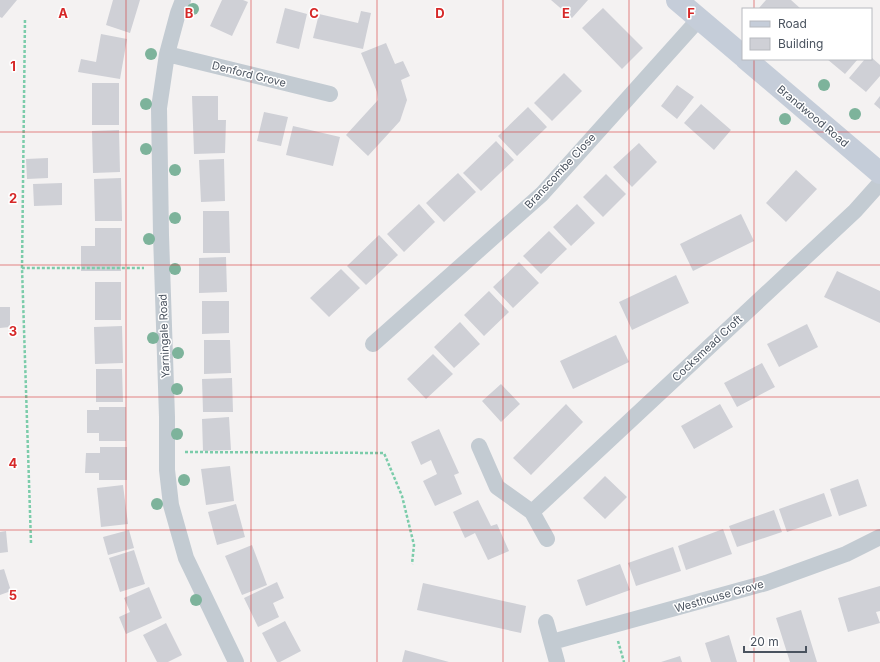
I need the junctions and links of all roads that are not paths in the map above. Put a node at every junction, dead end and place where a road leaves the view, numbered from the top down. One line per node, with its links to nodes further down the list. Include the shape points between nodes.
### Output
1 (183, 0): 4 (street, Yarningale Road)
2 (677, 0): 3 (street)
3 (699, 19): 5 (street); 10 (street, Branscombe Close, via 542,194)
4 (167, 54): 7 (street, Denford Grove); 17 (street, Yarningale Road, via 159,108 167,470 170,505 186,558)
5 (742, 55)
6 (747, 60): 8 (street, Brandwood Road)
7 (330, 94)
8 (880, 173)
9 (880, 183): 12 (street, Cocksmead Croft, via 855,211)
10 (373, 344)
11 (479, 446): 12 (street, via 497,487)
12 (532, 512): 14 (street)
13 (880, 537): 16 (street, Westhouse Grove, via 846,554 766,583)
14 (547, 539)
15 (546, 622): 16 (street)
16 (552, 642): 18 (street)
17 (236, 662)
18 (557, 662)

